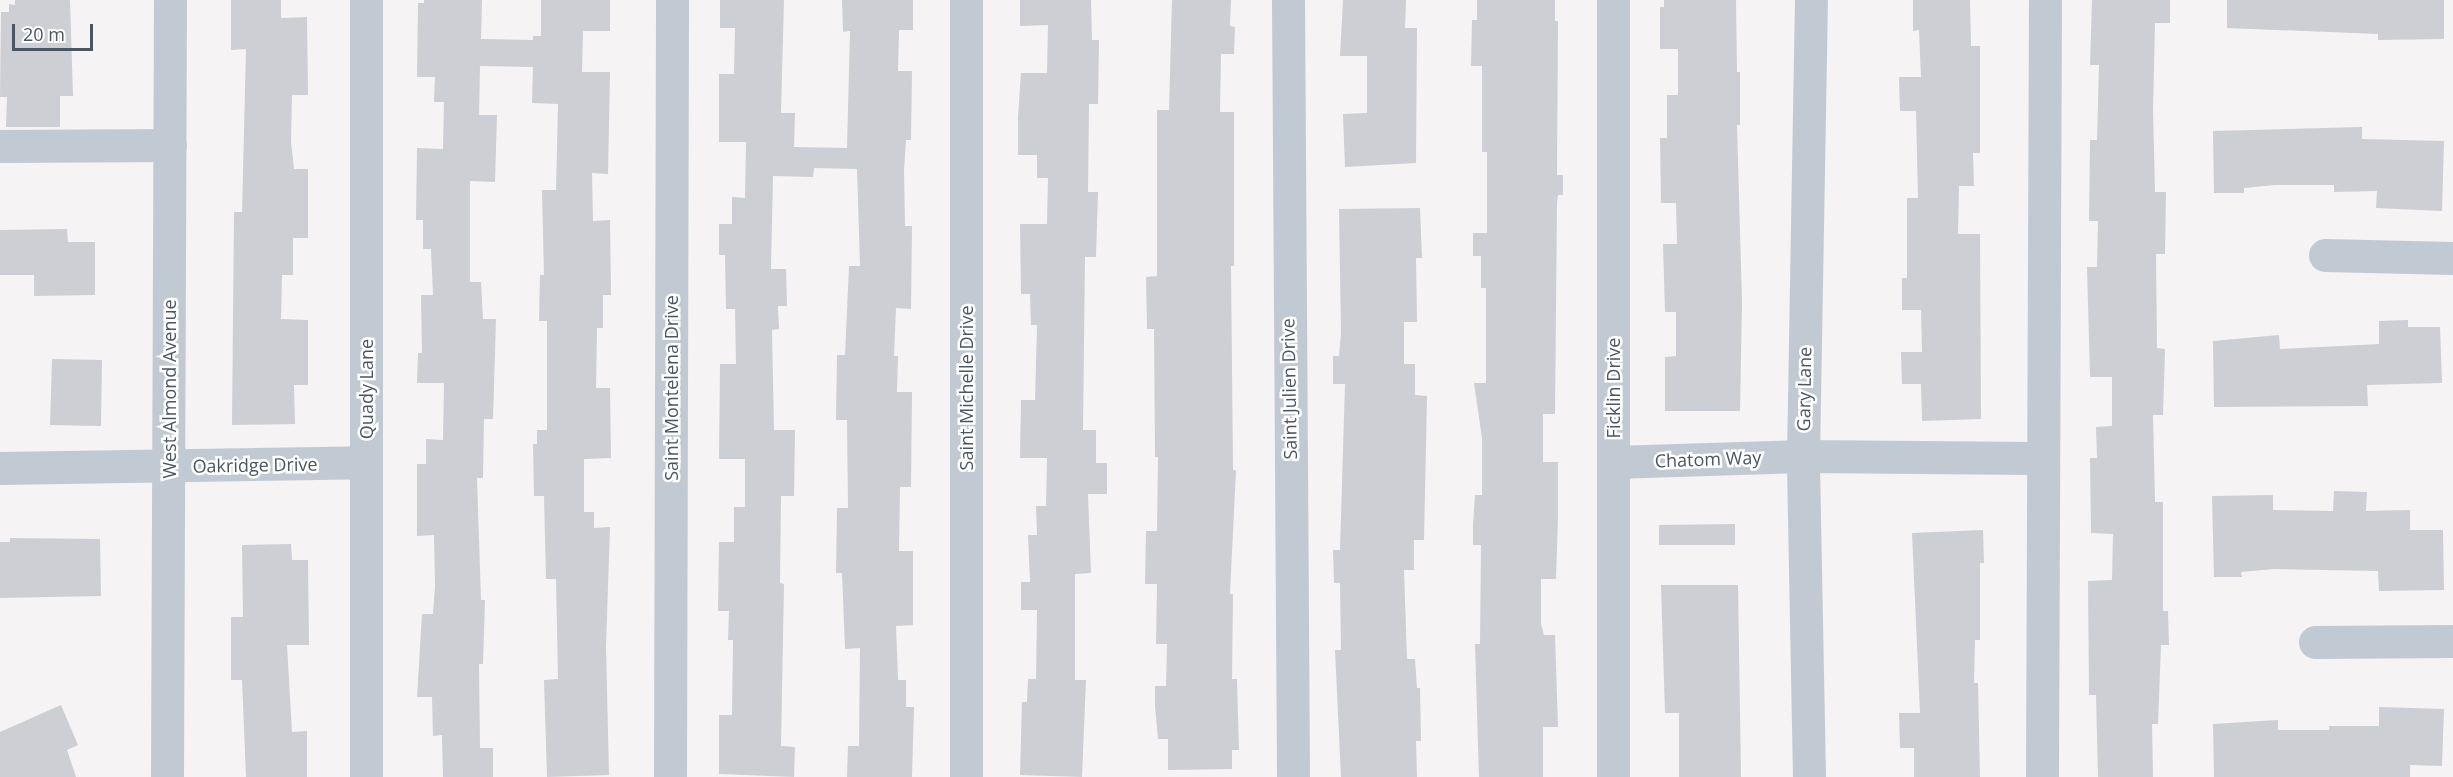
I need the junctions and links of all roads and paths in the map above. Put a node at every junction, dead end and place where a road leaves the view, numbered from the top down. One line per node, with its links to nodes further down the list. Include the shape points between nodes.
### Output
1 (170, 0): 9 (street, West Almond Avenue)
2 (366, 0): 15 (street, Quady Lane)
3 (672, 0): 23 (street, Saint Montelena Drive)
4 (966, 0): 24 (street, Saint Michelle Drive)
5 (1288, 0): 25 (street, Saint Julien Drive)
6 (1613, 0): 16 (street, Ficklin Drive)
7 (1811, 0): 13 (street, Gary Lane)
8 (2045, 0): 14 (street)
9 (170, 145): 10 (street); 17 (street, West Almond Avenue)
10 (0, 146)
11 (2325, 255): 12 (street)
12 (2453, 258)
13 (1803, 456): 14 (street, Chatom Way); 16 (street, Chatom Way); 27 (street, Gary Lane)
14 (2043, 458): 28 (street)
15 (366, 462): 17 (street, Oakridge Drive); 22 (street, Quady Lane)
16 (1613, 462): 26 (street, Ficklin Drive)
17 (169, 466): 18 (street, Oakridge Drive); 21 (street, West Almond Avenue)
18 (0, 468)
19 (2453, 641): 20 (street)
20 (2314, 642)
21 (167, 777)
22 (366, 777)
23 (670, 777)
24 (966, 777)
25 (1293, 777)
26 (1613, 777)
27 (1809, 777)
28 (2042, 777)

